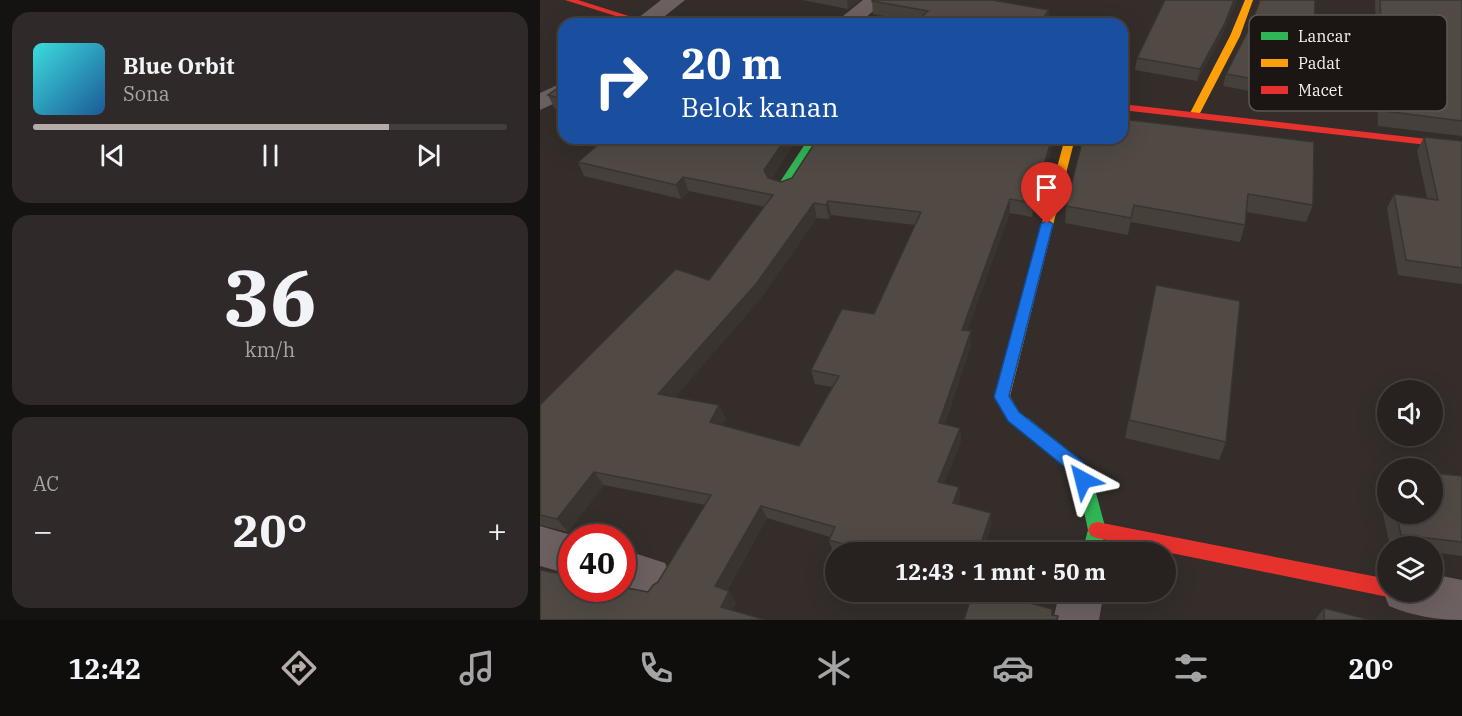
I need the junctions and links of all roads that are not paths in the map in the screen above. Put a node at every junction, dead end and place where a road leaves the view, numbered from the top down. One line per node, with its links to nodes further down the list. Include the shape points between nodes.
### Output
1 (569, 0): 5 (street)
2 (675, 0): 6 (street)
3 (876, 0): 7 (street)
4 (1249, 0): 11 (street)
5 (630, 18)
6 (653, 18)
7 (852, 18)
8 (558, 93): 9 (street)
9 (540, 104)
10 (1128, 108): 11 (street)
11 (1194, 115): 14 (street)
12 (810, 144): 15 (street)
13 (1068, 144): 16 (street, via 1002,397 1014,416 1077,467 1088,493)
14 (1462, 146)
15 (784, 185)
16 (1096, 530): 17 (street); 20 (street)
17 (1093, 542)
18 (540, 546): 19 (street)
19 (558, 551)
20 (1377, 586)
21 (1443, 598): 23 (street)
22 (1080, 602): 24 (street)
23 (1462, 602)
24 (1076, 620)

